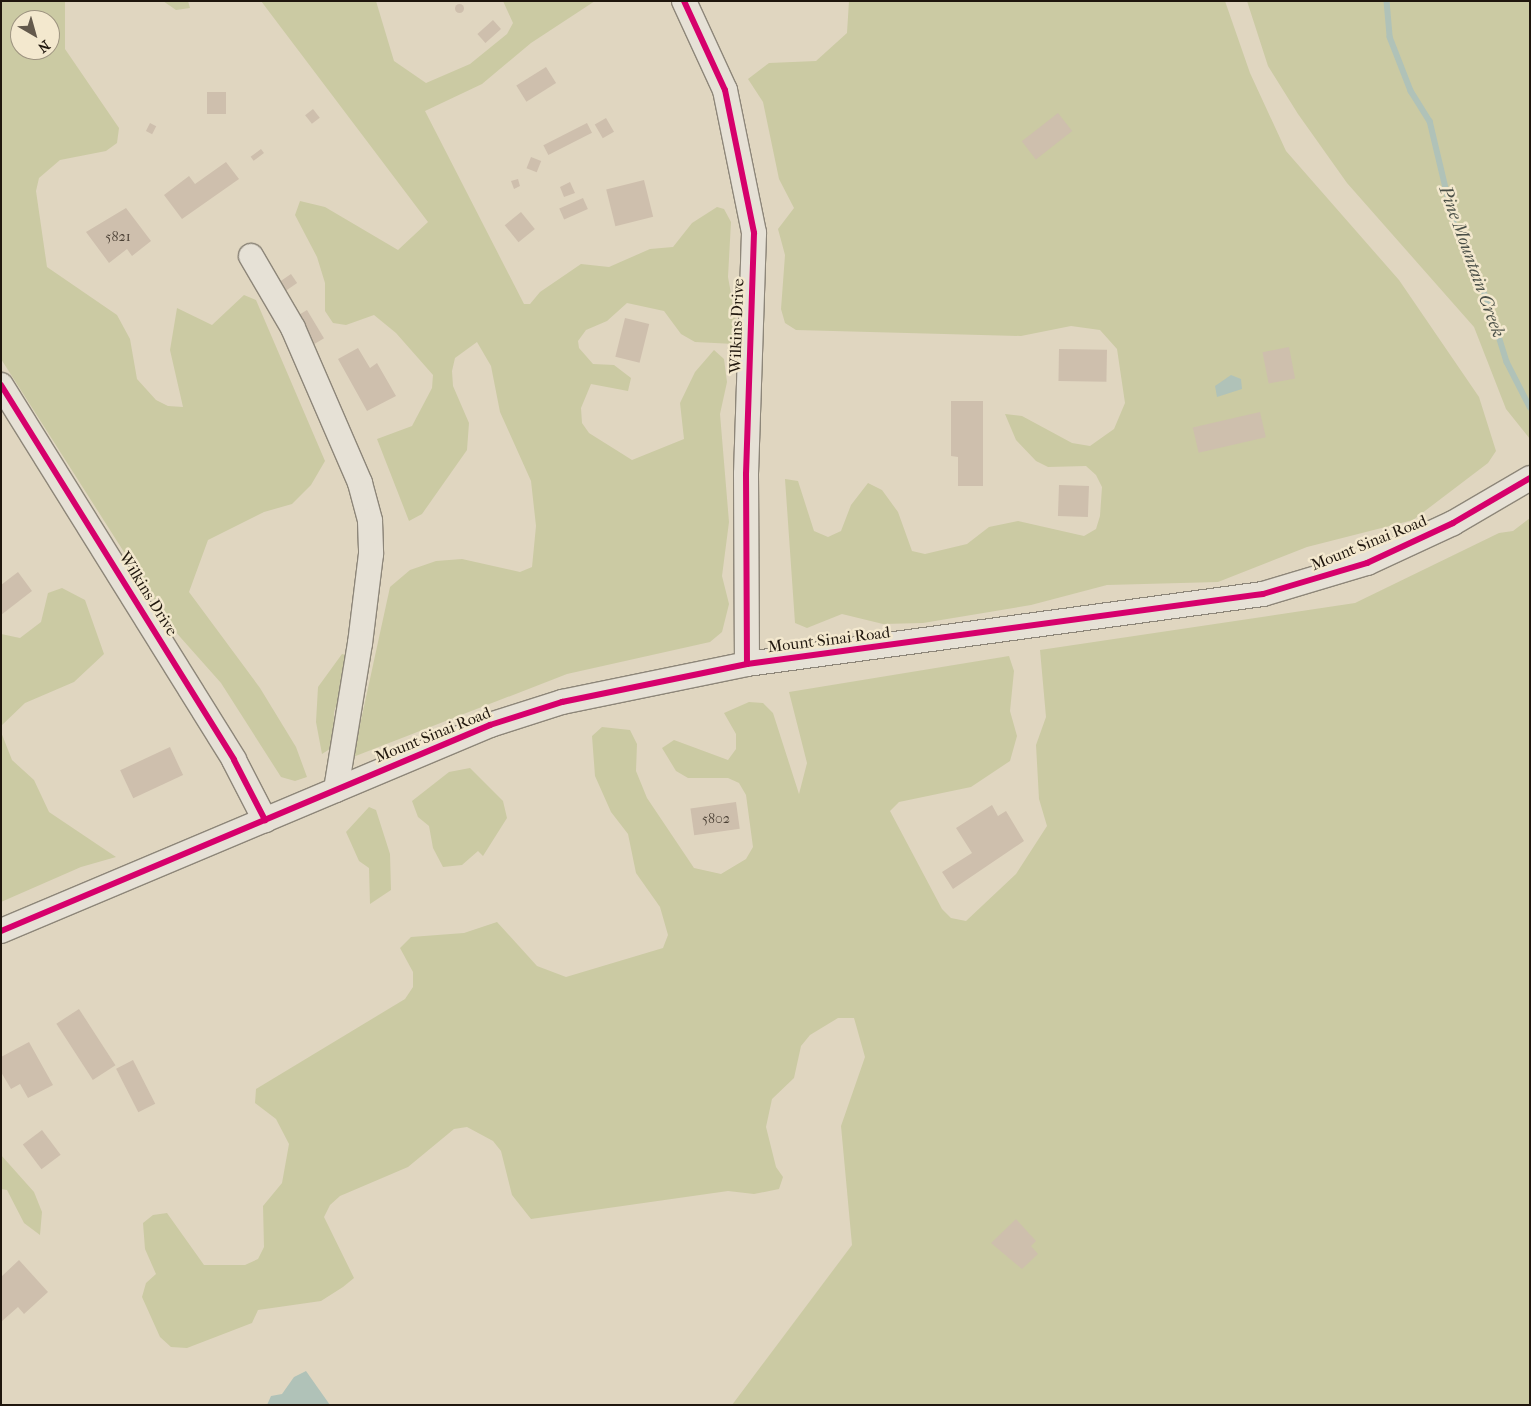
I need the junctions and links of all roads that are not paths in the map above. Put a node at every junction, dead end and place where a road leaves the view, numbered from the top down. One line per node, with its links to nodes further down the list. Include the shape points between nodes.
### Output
1 (684, 1): 5 (street, Wilkins Drive, via 725,90 754,233 746,474)
2 (251, 256): 6 (street, via 293,328 360,483 370,522 360,643)
3 (1, 385): 7 (street, Wilkins Drive, via 229,752)
4 (1530, 478): 5 (street, Mount Sinai Road, via 1403,547 1312,582 1272,592 1198,606)
5 (747, 664): 6 (street, Mount Sinai Road, via 562,702 490,726)
6 (336, 790): 7 (street, Mount Sinai Road)
7 (265, 820): 8 (street, Mount Sinai Road)
8 (1, 932)

